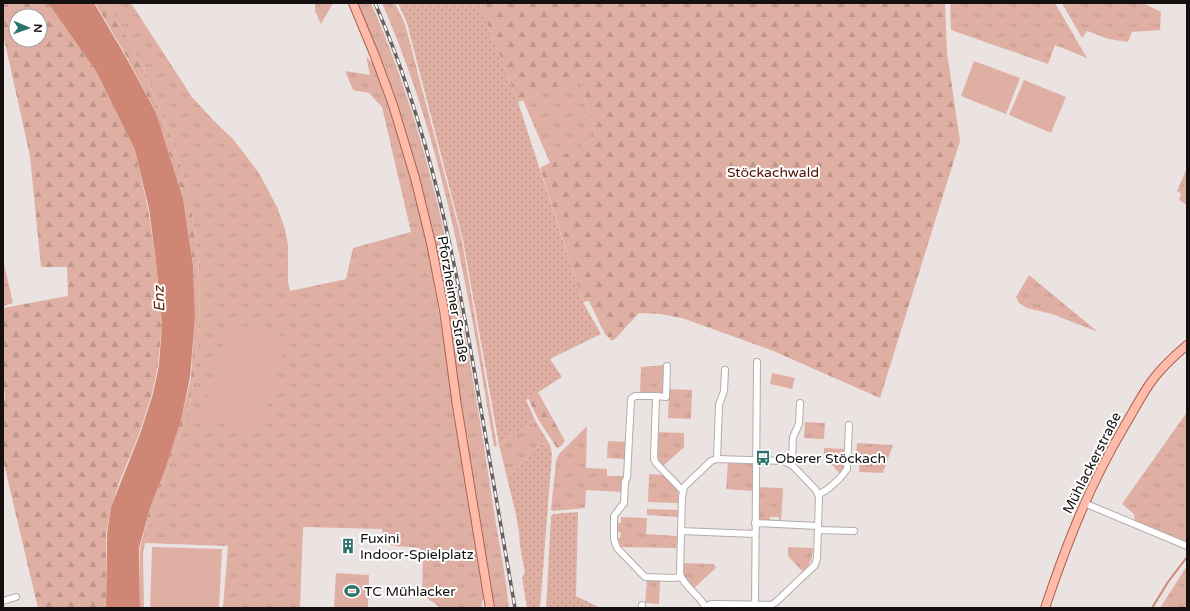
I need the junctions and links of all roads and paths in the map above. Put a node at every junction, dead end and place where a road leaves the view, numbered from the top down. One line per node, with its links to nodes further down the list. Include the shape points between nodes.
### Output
1 (353, 3): 25 (main road, Pforzheimer Straße, via 393,105 431,243 444,310)
2 (1187, 345): 14 (main road, Mühlackerstraße, via 1152,381 1110,450)
3 (757, 362): 10 (street)
4 (667, 366): 6 (street, via 666,397)
5 (725, 370): 9 (street, via 724,391 719,405)
6 (656, 396): 12 (street, via 654,459); 21 (street, via 635,396 631,399 628,477 625,482 624,503 614,516 614,539 617,548 645,577)
7 (800, 403): 11 (street, via 799,424 793,437)
8 (849, 425): 13 (street, via 847,469 825,491)
9 (717, 459): 10 (street); 12 (street, via 711,461)
10 (756, 460): 11 (street); 15 (street)
11 (790, 463): 13 (street)
12 (683, 491): 17 (street)
13 (818, 494): 16 (street)
14 (1084, 503): 20 (street); 27 (main road, Mühlackerstraße)
15 (755, 523): 16 (street); 19 (street)
16 (818, 528): 18 (street); 24 (street, via 814,567 776,602)
17 (681, 531): 19 (street); 21 (street)
18 (854, 531)
19 (755, 534): 24 (street)
20 (1187, 546)
21 (681, 577): 26 (street)
22 (16, 597): 23 (street)
23 (3, 601)
24 (755, 606): 26 (street, via 717,604)
25 (490, 608)
26 (706, 608)
27 (1045, 608)

